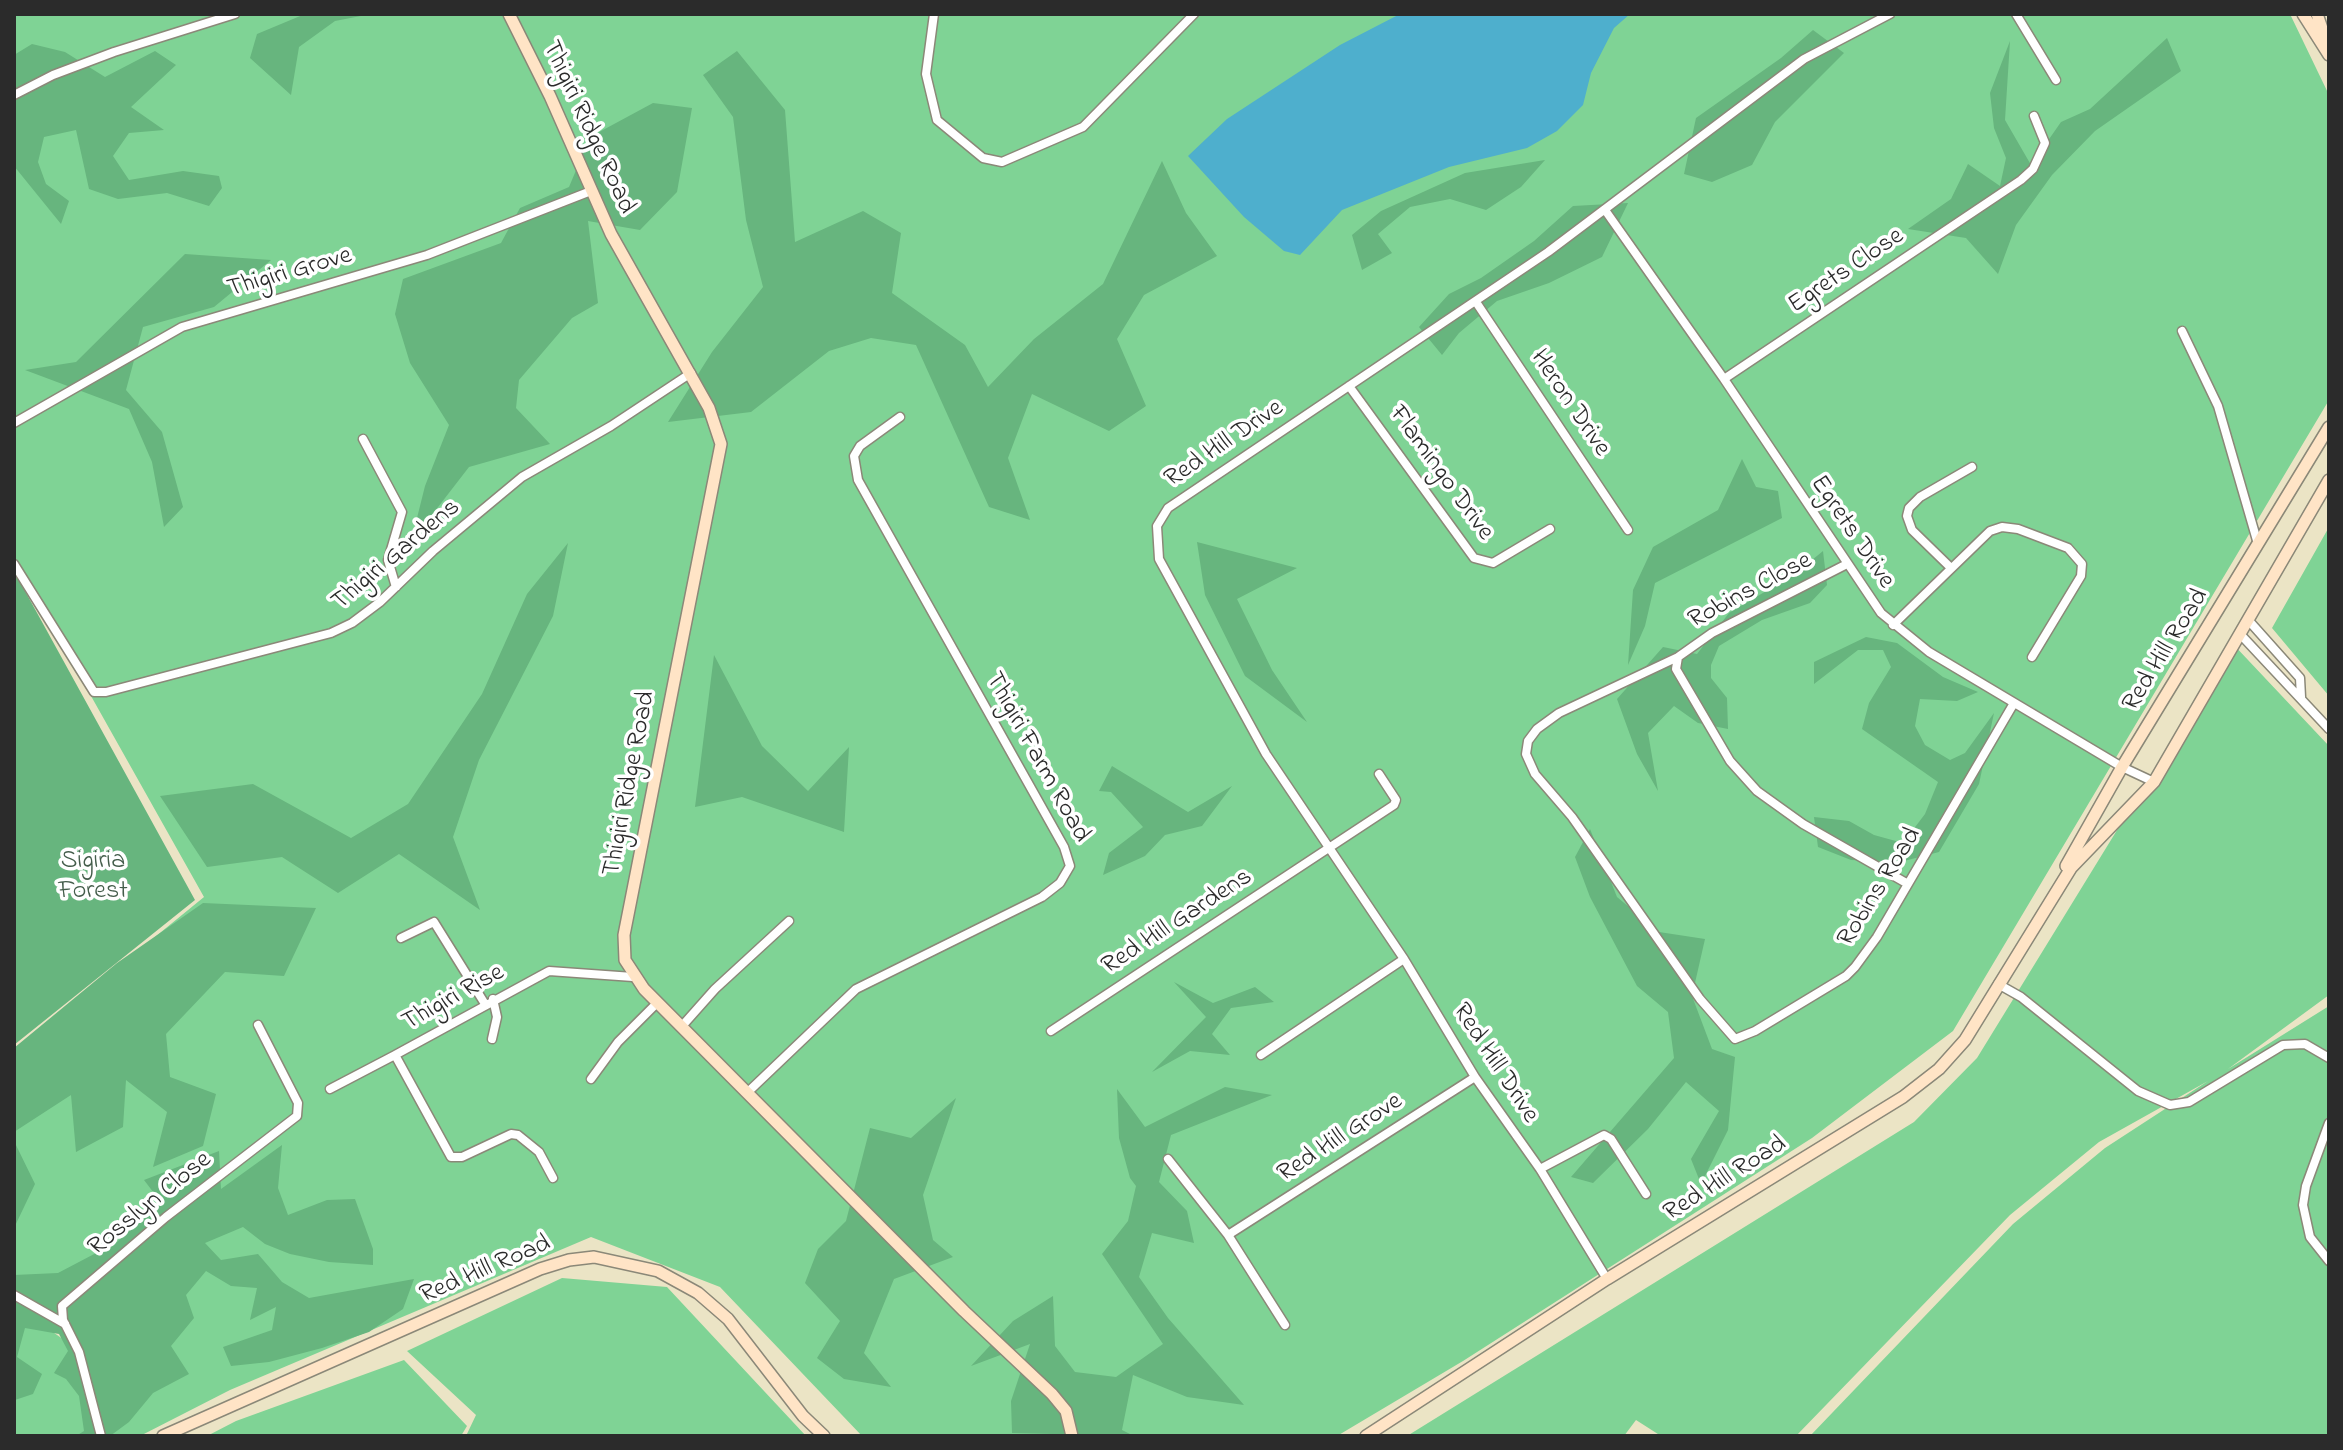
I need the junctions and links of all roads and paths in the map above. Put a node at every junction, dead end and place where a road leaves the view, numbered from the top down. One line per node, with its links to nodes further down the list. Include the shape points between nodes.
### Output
1 (235, 14): 12 (street, via 114,52)
2 (509, 14): 14 (main road, Thigiri Ridge Road)
3 (934, 14): 8 (street, via 926,74 937,120 983,158 1002,162 1083,127)
4 (1890, 14): 15 (street, Red Hill Drive, via 1804,59)
5 (2016, 14): 11 (street)
6 (2303, 14): 10 (main road)
7 (2317, 14): 9 (main road)
8 (1189, 16)
9 (2329, 48)
10 (2329, 55)
11 (2056, 80)
12 (14, 95)
13 (2034, 116): 19 (street, Egrets Close, via 2045,143 2021,180)
14 (591, 191): 18 (main road, Thigiri Ridge Road); 22 (street, Thigiri Grove, via 427,255 192,323)
15 (1605, 210): 16 (street, Red Hill Drive); 19 (street, Egrets Drive)
16 (1476, 302): 20 (street, Red Hill Drive); 28 (street, Heron Drive)
17 (2182, 331): 29 (street, via 2218,406)
18 (691, 373): 33 (street, Thigiri Gardens, via 522,477); 51 (main road, Thigiri Ridge Road, via 720,433 720,459 624,935 623,951)
19 (1724, 379): 31 (street, Egrets Drive)
20 (1349, 386): 27 (street, Flamingo Drive, via 1474,558 1493,563); 45 (street, Red Hill Drive, via 1168,508 1156,531 1159,559 1181,600 1266,754)
21 (900, 417): 65 (street, Thigiri Farm Road, via 860,446 854,456 858,480 1070,866 1042,897 856,989)
22 (14, 423)
23 (2329, 427): 29 (main road, Red Hill Road)
24 (363, 439): 33 (street, via 402,512 388,560)
25 (1972, 467): 32 (street, via 1920,497 1907,516 1912,530)
26 (2329, 480): 34 (main road, Red Hill Road)
27 (1550, 529)
28 (1628, 530)
29 (2259, 545): 42 (main road, Red Hill Road)
30 (14, 564): 33 (street, Thigiri Gardens, via 94,692 331,633)
31 (1847, 564): 35 (street, Egrets Drive); 37 (street, Robins Close, via 1712,633)
32 (1950, 567): 35 (street); 38 (street, via 1990,531 2002,527 2076,555 2081,576)
33 (396, 587)
34 (2250, 622): 36 (main road, Red Hill Road); 39 (street, via 2300,678)
35 (1893, 625): 40 (street, Egrets Drive)
36 (2241, 635): 39 (street); 44 (main road, Red Hill Road)
37 (1678, 657): 46 (street, Robins Close, via 1676,669 1730,761 1757,791); 46 (street, Robins Road, via 1559,713 1537,729 1526,754 1535,774 1572,817 1724,1029 1735,1039 1745,1037 1846,976 1871,947)
38 (2032, 657)
39 (2301, 697): 41 (street)
40 (2014, 703): 42 (street, Egrets Drive); 46 (street, Robins Road)
41 (2329, 729)
42 (2122, 767): 44 (street, Egrets Drive); 47 (main road, Red Hill Road)
43 (1379, 774): 45 (street, Red Hill Gardens, via 1394,805)
44 (2154, 782): 47 (main road, Red Hill Road, via 2084,852)
45 (1328, 849): 50 (street, Red Hill Drive); 57 (street, Red Hill Gardens)
46 (1908, 884)
47 (2048, 902): 52 (main road, Red Hill Road)
48 (789, 921): 56 (street)
49 (401, 938): 53 (street, via 434,922)
50 (1404, 959): 60 (street); 62 (street, Red Hill Drive)
51 (633, 977): 53 (street, Thigiri Rise, via 549,971); 54 (main road)
52 (1998, 984): 61 (street, via 2138,1091 2170,1105 2189,1102 2283,1045 2305,1044); 73 (main road, Red Hill Road, via 1965,1040 1924,1082)
53 (489, 1002): 58 (street, via 497,1017); 59 (street, Thigiri Rise)
54 (658, 1002): 56 (main road); 63 (street)
55 (258, 1025): 75 (street, Rosslyn Close, via 298,1103 297,1116 66,1301 60,1313)
56 (683, 1025): 65 (main road)
57 (1051, 1031)
58 (492, 1039)
59 (395, 1055): 64 (street); 69 (street, Thigiri Rise, via 451,1157 518,1135 539,1152)
60 (1261, 1055)
61 (2329, 1058)
62 (1475, 1077): 68 (street, Red Hill Drive); 71 (street, Red Hill Grove)
63 (591, 1079)
64 (330, 1089)
65 (749, 1091): 80 (main road, via 1052,1394 1066,1411)
66 (2329, 1123): 72 (street, via 2303,1205 2310,1237)
67 (1168, 1159): 71 (street)
68 (1540, 1169): 70 (street, via 1606,1135); 73 (street, Red Hill Drive)
69 (553, 1178)
70 (1646, 1194)
71 (1228, 1235): 76 (street)
72 (2329, 1261)
73 (1607, 1279): 81 (main road, Red Hill Road)
74 (14, 1295): 75 (street)
75 (65, 1324): 77 (street, via 79,1352)
76 (1285, 1325)
77 (101, 1436)
78 (163, 1436): 79 (main road, Red Hill Road, via 540,1269 594,1257 658,1271 698,1293 728,1319)
79 (824, 1436)
80 (1072, 1436)
81 (1366, 1436)

